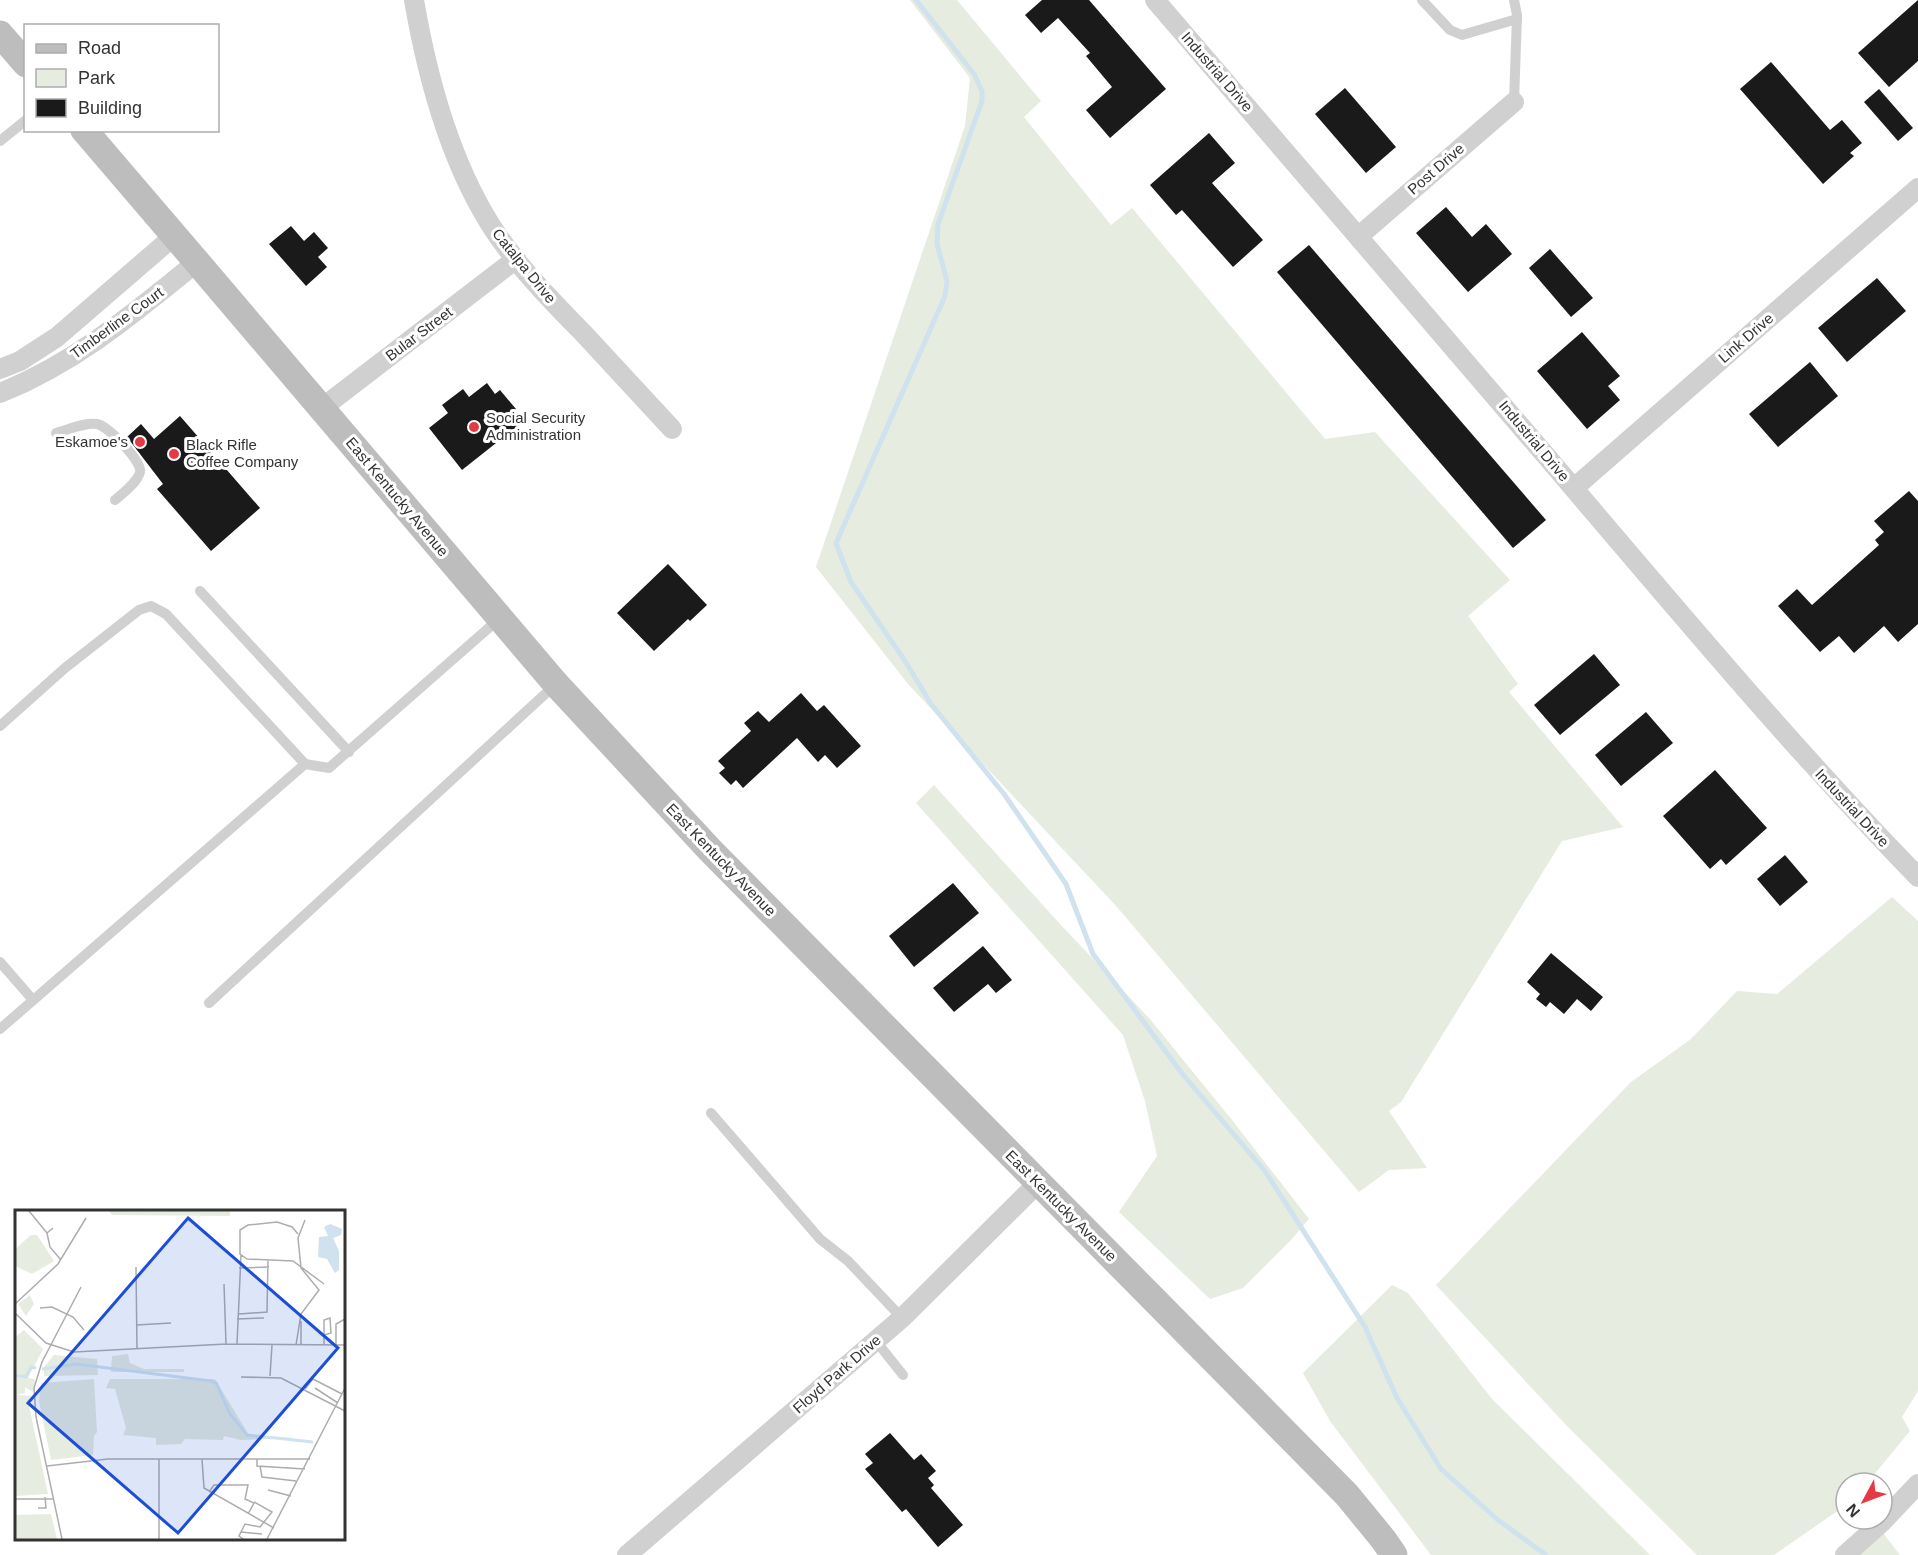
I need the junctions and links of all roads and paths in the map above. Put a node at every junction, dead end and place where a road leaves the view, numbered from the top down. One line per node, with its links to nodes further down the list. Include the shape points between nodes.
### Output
1 (414, 0): 15 (street, Catalpa Drive, via 439,110 490,224)
2 (1155, 0): 14 (street, Industrial Drive)
3 (1422, 0): 5 (lane, via 1450,30 1462,35)
4 (1514, 0): 5 (lane)
5 (1517, 19): 8 (lane)
6 (0, 34): 7 (street)
7 (24, 62)
8 (1514, 102): 14 (street, Post Drive)
9 (24, 122): 11 (lane)
10 (86, 132): 13 (street, East Kentucky Avenue)
11 (0, 141)
12 (1918, 188): 22 (street, Link Drive)
13 (174, 236): 16 (street, East Kentucky Avenue); 17 (street, Timberline Court, via 55,339)
14 (1359, 236): 22 (street, Industrial Drive)
15 (516, 259): 19 (street, Bular Street); 20 (street, Catalpa Drive)
16 (198, 262): 18 (street, Timberline Court, via 73,357); 19 (street, East Kentucky Avenue)
17 (0, 369)
18 (0, 393)
19 (322, 408): 25 (street, East Kentucky Avenue)
20 (672, 429)
21 (56, 433): 23 (lane, via 101,425 132,456 139,473)
22 (1574, 488): 30 (street, Industrial Drive, via 1839,795)
23 (115, 500)
24 (200, 591): 28 (lane)
25 (500, 618): 26 (street, East Kentucky Avenue); 28 (lane)
26 (556, 684): 33 (lane); 36 (street, East Kentucky Avenue, via 710,850)
27 (0, 726): 29 (lane, via 65,668 139,610 151,606 166,614)
28 (348, 752): 29 (lane, via 329,768)
29 (305, 764): 32 (lane)
30 (1918, 877)
31 (0, 962): 32 (lane)
32 (33, 1000): 34 (lane)
33 (209, 1003)
34 (0, 1029)
35 (711, 1113): 37 (lane, via 820,1239 848,1261)
36 (1038, 1183): 37 (street, Floyd Park Drive); 42 (street, East Kentucky Avenue, via 1347,1495)
37 (902, 1318): 38 (street, Floyd Park Drive)
38 (876, 1341): 39 (lane); 41 (street, Floyd Park Drive)
39 (903, 1376)
40 (1918, 1484): 43 (street)
41 (627, 1555)
42 (1394, 1555)
43 (1845, 1555)

